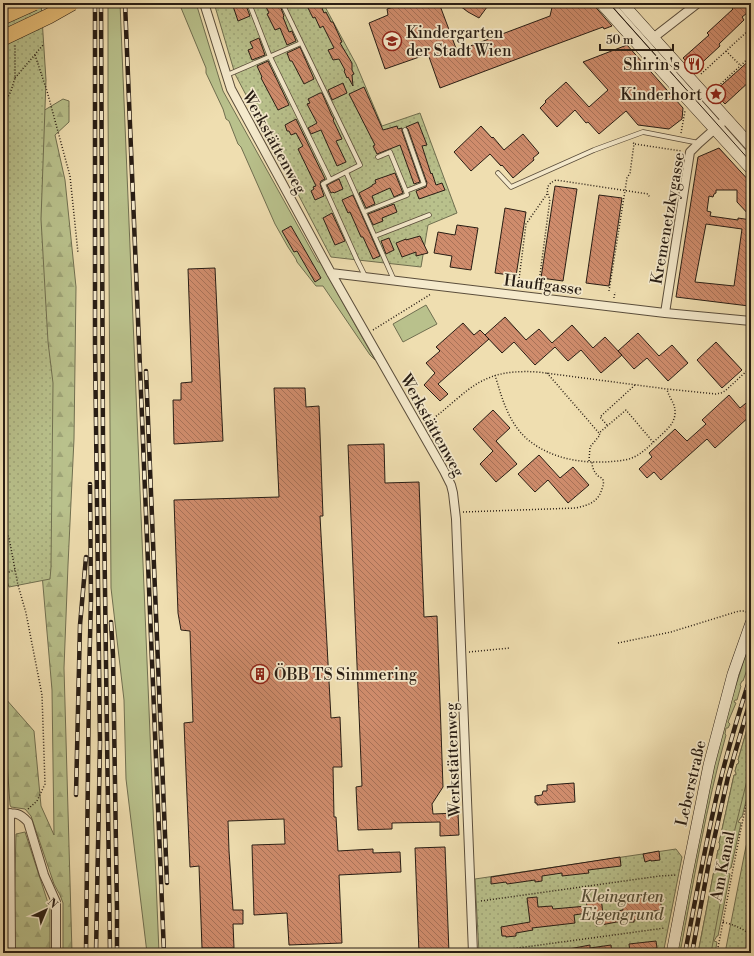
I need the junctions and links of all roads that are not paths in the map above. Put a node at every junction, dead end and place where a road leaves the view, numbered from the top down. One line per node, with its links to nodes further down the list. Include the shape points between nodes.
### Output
1 (34, 3): 10 (highway, bridge)
2 (72, 3): 11 (highway, bridge)
3 (204, 3): 15 (street, Werkstättenweg)
4 (248, 3): 14 (lane)
5 (282, 3): 13 (lane)
6 (601, 3): 16 (main road, via 660,70)
7 (612, 3): 16 (lane)
8 (622, 3): 12 (main road)
9 (698, 3): 12 (street)
10 (3, 17)
11 (9, 38)
12 (653, 38): 16 (main road, via 706,96)
13 (301, 44): 14 (lane); 23 (lane, via 360,165)
14 (270, 57): 15 (lane); 25 (lane)
15 (226, 76): 30 (street, Werkstättenweg)
16 (720, 124): 18 (street, Kremenetzkygasse); 19 (main road); 21 (lane); 22 (main road)
17 (405, 130): 26 (lane, via 424,184)
18 (699, 143): 24 (lane, via 643,132 594,150 511,187); 33 (street, Kremenetzkygasse, via 690,152)
19 (751, 146)
20 (378, 157): 26 (lane, via 390,152)
21 (751, 159)
22 (751, 169)
23 (346, 172): 25 (lane); 27 (lane)
24 (498, 173)
25 (330, 180): 31 (lane, via 323,184)
26 (406, 191): 27 (lane, via 407,195)
27 (364, 212): 29 (lane)
28 (429, 215): 29 (lane)
29 (375, 236): 32 (lane)
30 (332, 273): 31 (street, Hauffgasse); 39 (street, Werkstättenweg, via 451,485 455,512)
31 (366, 277): 32 (street, Hauffgasse)
32 (394, 281): 33 (street, Hauffgasse)
33 (665, 313): 34 (street, Hauffgasse)
34 (751, 321)
35 (751, 623): 40 (main road, Leberstraße, via 733,674 709,765)
36 (6, 814): 37 (street); 38 (street, via 22,815 28,822 44,875 56,902)
37 (11, 953)
38 (56, 953)
39 (473, 953)
40 (672, 953)

